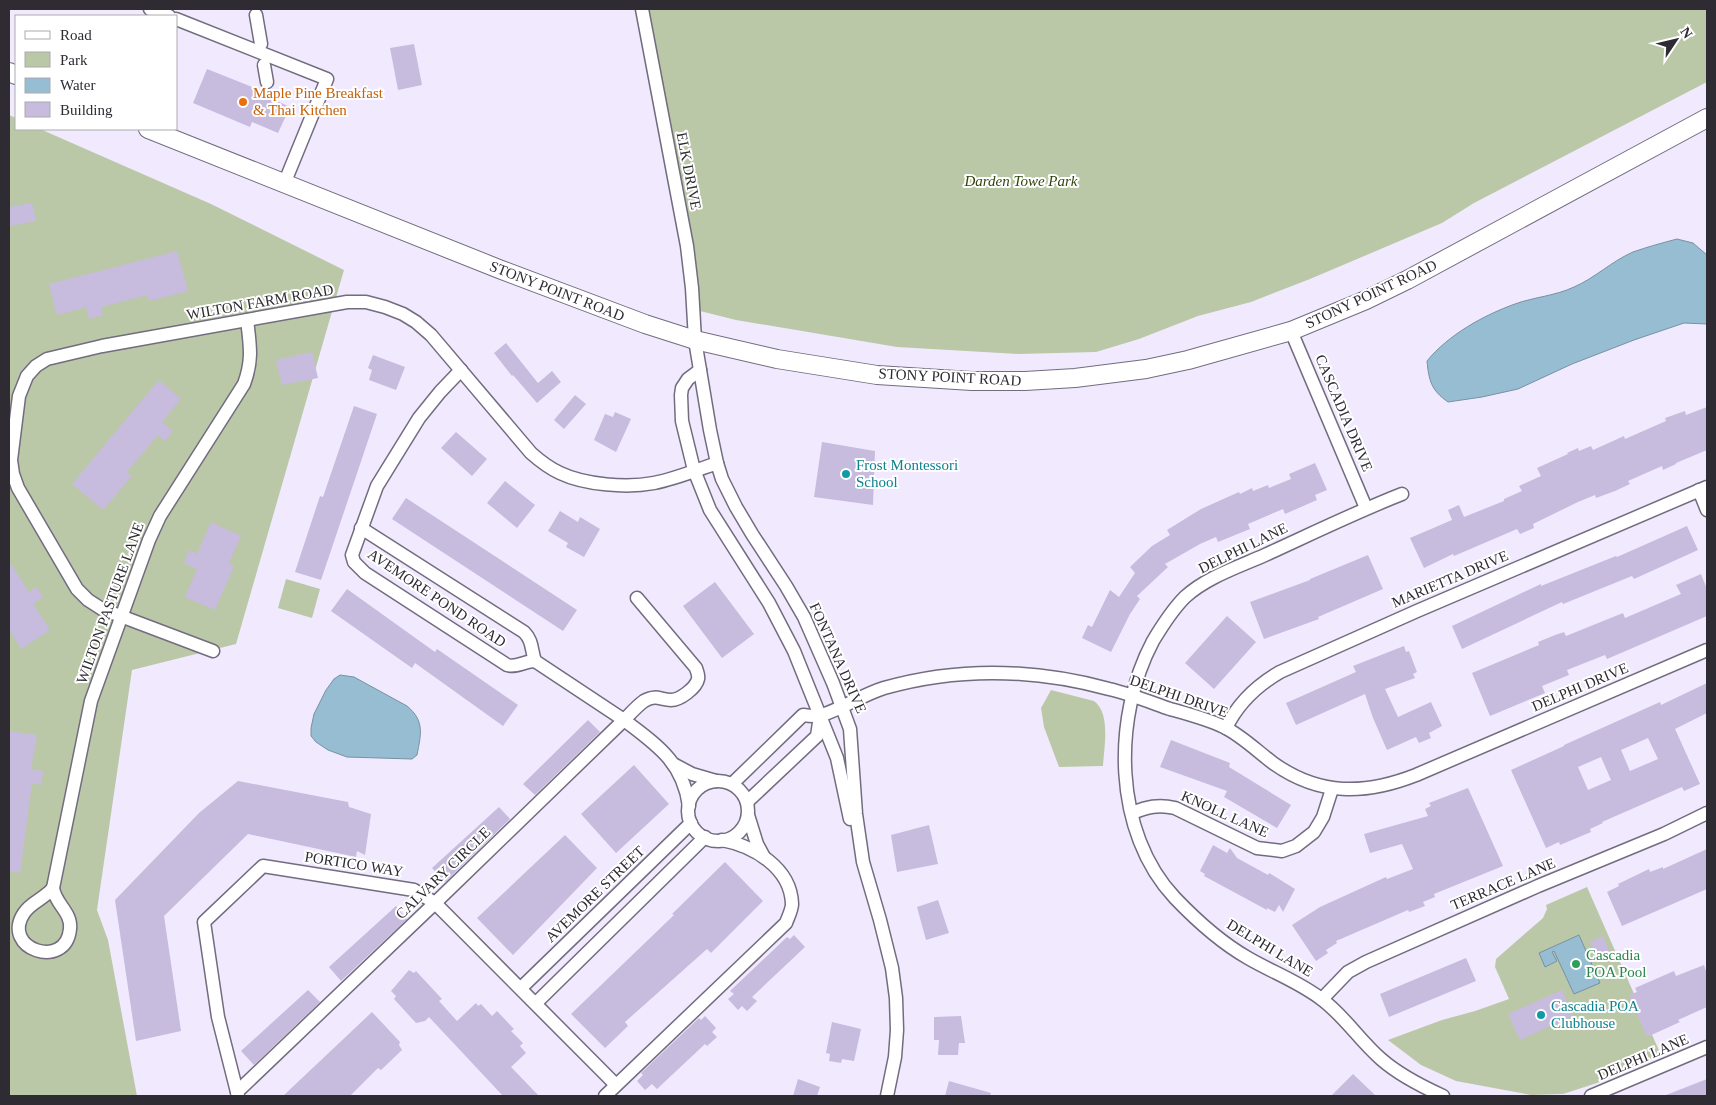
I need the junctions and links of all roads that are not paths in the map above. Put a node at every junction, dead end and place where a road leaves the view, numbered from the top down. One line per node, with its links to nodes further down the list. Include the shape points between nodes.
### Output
1 (150, 9): 3 (street)
2 (642, 9): 14 (street, ELK DRIVE, via 687,246)
3 (166, 15)
4 (256, 16): 6 (street)
5 (178, 20): 11 (street, via 327,79)
6 (261, 44)
7 (264, 65): 8 (street)
8 (267, 82)
9 (1707, 118): 13 (main road, STONY POINT ROAD, via 1407,280)
10 (150, 130): 11 (main road, STONY POINT ROAD)
11 (284, 184): 14 (main road, STONY POINT ROAD, via 499,270)
12 (247, 320): 15 (street, WILTON FARM ROAD, via 347,302 366,302 403,314 416,322); 25 (street, WILTON PASTURE LANE, via 252,353 244,384 160,516); 25 (street, WILTON FARM ROAD, via 47,359 31,371 21,388 11,460 18,488 77,589 102,609)
13 (1291, 331): 14 (main road, STONY POINT ROAD, via 1146,369 1025,381 876,375); 21 (street, CASCADIA DRIVE)
14 (695, 340): 16 (street, ELK DRIVE)
15 (461, 370): 18 (street, WILTON FARM ROAD, via 531,454 561,474 601,484 631,485 655,483); 23 (street, AVEMORE POND ROAD, via 406,438 377,486)
16 (700, 370): 17 (street, FONTANA DRIVE); 18 (street, via 688,379 681,395 682,420)
17 (717, 463): 18 (street, WILTON FARM ROAD); 30 (street, FONTANA DRIVE, via 736,507 803,615)
18 (694, 470): 31 (street, via 710,510 769,603 790,643)
19 (1703, 488): 22 (street); 33 (street, MARIETTA DRIVE, via 1280,672 1246,698 1233,712)
20 (1402, 494): 21 (street, DELPHI LANE)
21 (1366, 508): 29 (street, DELPHI LANE, via 1212,579 1186,597 1168,617 1145,656)
22 (1707, 510)
23 (361, 528): 28 (street, AVEMORE POND ROAD, via 524,632 532,642); 28 (street, AVEMORE POND ROAD, via 352,555 365,573 507,665 512,667)
24 (637, 598): 32 (street, CALVARY CIRCLE, via 696,668 698,681 679,698 658,697 644,701)
25 (121, 616): 27 (street, WILTON FARM ROAD); 47 (street, WILTON PASTURE LANE, via 91,701)
26 (1707, 650): 37 (street, DELPHI DRIVE, via 1400,782 1365,789)
27 (213, 651)
28 (535, 661): 32 (street)
29 (1132, 696): 30 (street, DELPHI DRIVE, via 1050,676 990,673 902,684 867,694); 33 (street, DELPHI DRIVE); 40 (street, DELPHI LANE, via 1125,738 1125,770)
30 (842, 706): 31 (street); 46 (street, FONTANA DRIVE, via 850,729)
31 (820, 716): 36 (street, via 803,715); 39 (street, via 817,736); 46 (street, via 837,758)
32 (624, 720): 34 (street); 48 (street, CALVARY CIRCLE)
33 (1226, 728): 37 (street, DELPHI DRIVE, via 1287,772 1301,780)
34 (674, 765): 35 (street); 38 (street, via 686,792)
35 (718, 781): 36 (street); 38 (street, via 702,785)
36 (732, 784): 39 (street, via 739,789)
37 (1332, 789): 40 (street, KNOLL LANE, via 1323,817 1314,832 1296,846 1282,851 1256,848 1175,808 1149,806)
38 (688, 806): 42 (street)
39 (747, 807): 44 (street, via 744,826 730,839); 45 (street, via 751,827)
40 (1132, 813): 50 (street, DELPHI LANE, via 1152,866 1173,896 1196,919 1228,946)
41 (1707, 813): 50 (street, TERRACE LANE, via 1366,962 1348,972)
42 (691, 823): 43 (street); 49 (street, AVEMORE STREET)
43 (705, 837): 44 (street); 51 (street)
44 (722, 840): 45 (street, via 737,843)
45 (764, 857): 53 (street, via 787,879 792,905 786,923)
46 (862, 862): 56 (street, FONTANA DRIVE, via 892,968 896,998 895,1057)
47 (52, 888): 47 (street, via 56,900 66,910 71,928 69,936 55,950 38,952 23,940 20,921 30,905 47,896)
48 (435, 903): 49 (street, PORTICO WAY); 54 (street, CALVARY CIRCLE); 54 (street, PORTICO WAY, via 414,890 263,866 204,922 218,1017)
49 (521, 988): 51 (street, PORTICO WAY)
50 (1322, 999): 57 (street, DELPHI LANE, via 1382,1060 1402,1075)
51 (536, 1003): 53 (street, PORTICO WAY)
52 (1707, 1047): 58 (street, DELPHI LANE)
53 (616, 1085): 55 (street)
54 (238, 1094)
55 (605, 1096)
56 (887, 1096)
57 (1443, 1096)
58 (1591, 1096)

